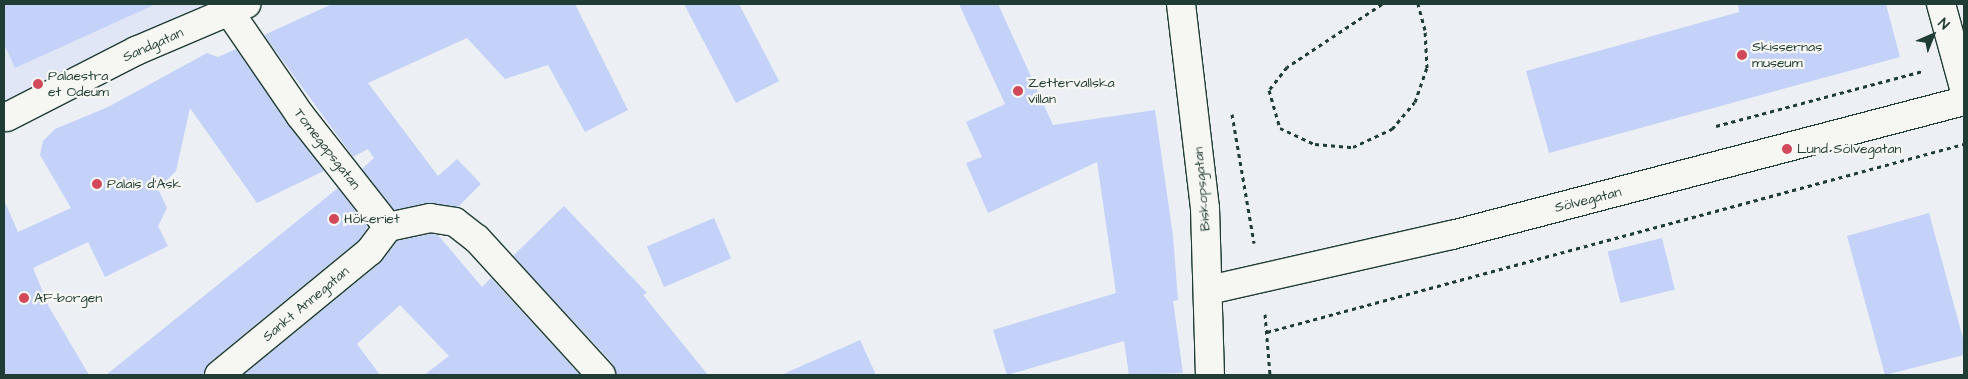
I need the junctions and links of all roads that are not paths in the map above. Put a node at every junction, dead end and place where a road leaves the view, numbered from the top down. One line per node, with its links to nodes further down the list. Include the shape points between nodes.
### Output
1 (1182, 4): 8 (street, Biskopsgatan, via 1205,208)
2 (1941, 4): 4 (street)
3 (234, 6): 6 (street, Sandgatan, via 136,51); 7 (street, Tomegapsgatan, via 300,115)
4 (1964, 88)
5 (1964, 101): 8 (street, Sölvegatan, via 1452,235)
6 (7, 117)
7 (388, 227): 9 (street, Sankt Annegatan, via 370,251); 10 (street, via 430,218 455,222 477,240)
8 (1209, 290): 11 (street, Biskopsgatan)
9 (219, 375)
10 (601, 375)
11 (1210, 375)

